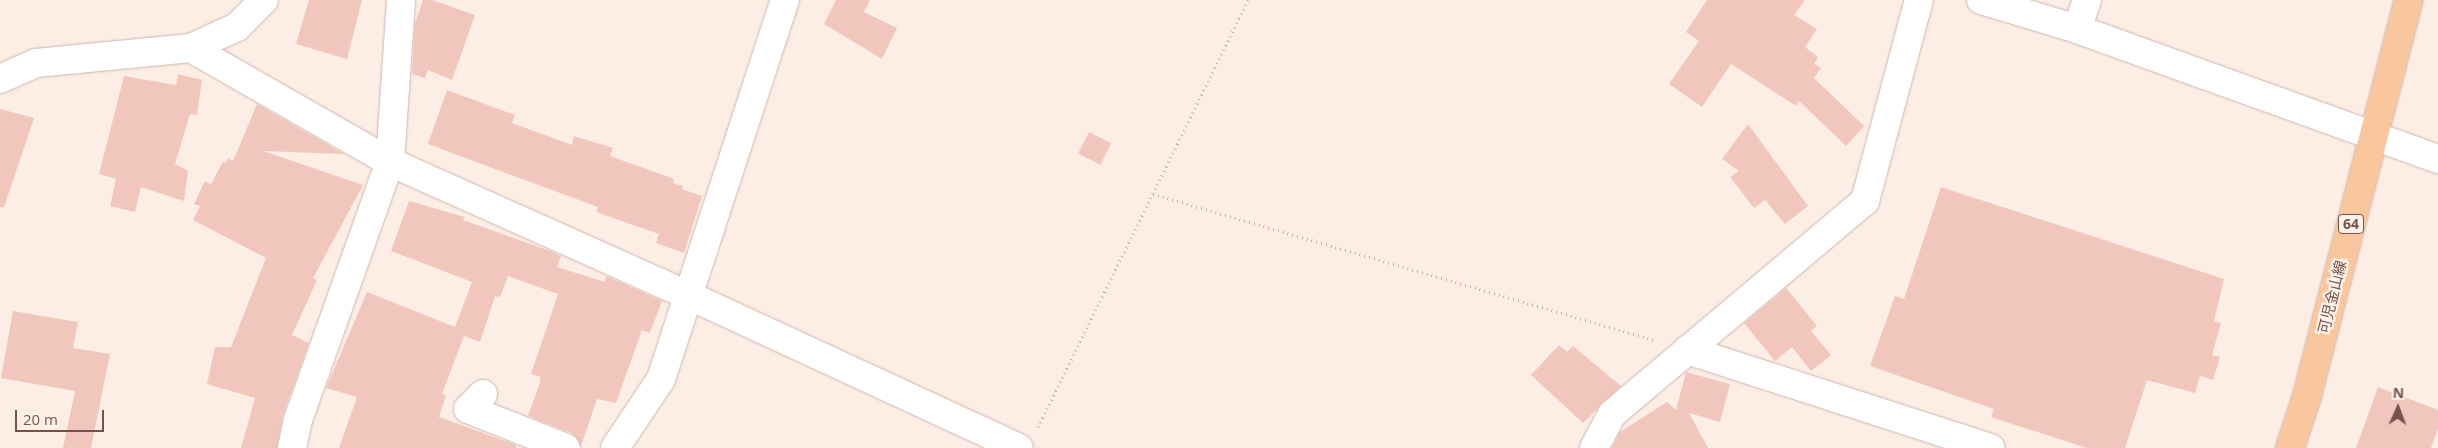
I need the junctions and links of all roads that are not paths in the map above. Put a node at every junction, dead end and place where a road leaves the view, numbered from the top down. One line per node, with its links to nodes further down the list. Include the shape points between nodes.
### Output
1 (264, 0): 9 (street, via 237,28)
2 (401, 0): 13 (street)
3 (785, 0): 14 (street)
4 (1919, 0): 15 (street, via 1864,201)
5 (1980, 0): 8 (street)
6 (2088, 0): 8 (street)
7 (2409, 0): 11 (main road, 可児金山線 / 64)
8 (2077, 29): 11 (street)
9 (191, 48): 10 (street, via 36,63); 13 (street)
10 (0, 79)
11 (2375, 134): 12 (street); 23 (main road, 可児金山線 / 64)
12 (2438, 159)
13 (390, 162): 14 (street); 18 (street, via 298,420)
14 (690, 296): 17 (street); 20 (street, via 661,379)
15 (1687, 350): 21 (street, via 1612,414); 22 (street)
16 (483, 394): 19 (street, via 468,409)
17 (1028, 439)
18 (292, 448)
19 (566, 448)
20 (615, 448)
21 (1594, 448)
22 (1991, 448)
23 (2290, 448)

